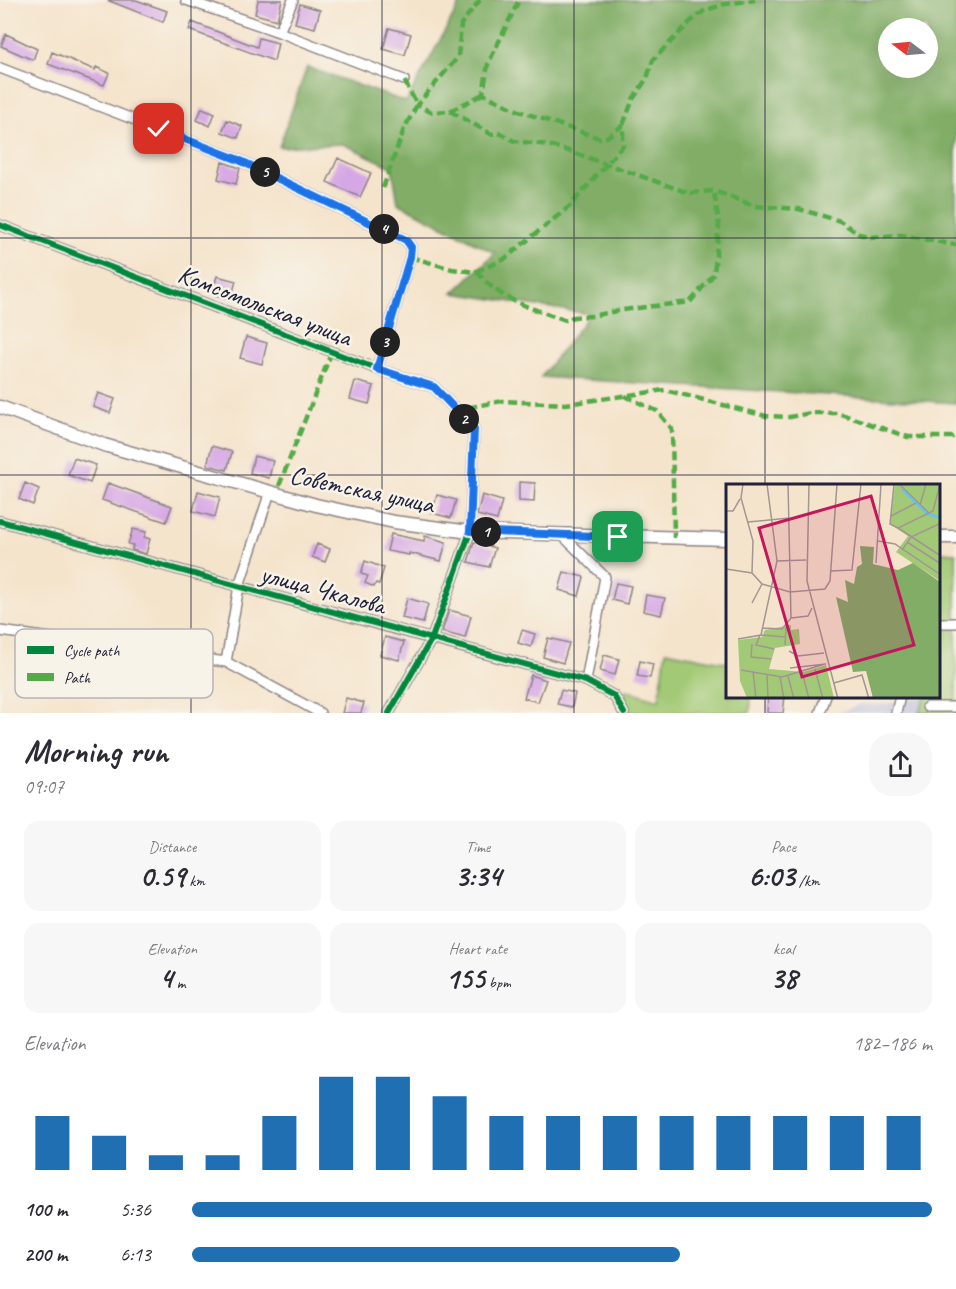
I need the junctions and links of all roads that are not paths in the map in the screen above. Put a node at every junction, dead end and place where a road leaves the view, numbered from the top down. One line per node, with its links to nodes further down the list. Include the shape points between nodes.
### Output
1 (186, 0): 3 (street)
2 (293, 0): 3 (street)
3 (279, 32): 5 (street)
4 (0, 68): 7 (street, via 239,160 406,240 411,247 410,257)
5 (404, 80)
6 (0, 225): 7 (street, Комсомольская улица)
7 (377, 369): 11 (street, Комсомольская улица, via 434,387 474,429)
8 (0, 408): 9 (main road, Советская улица, via 104,445)
9 (270, 492): 11 (main road, Советская улица, via 393,522); 14 (street)
10 (0, 521): 14 (street, улица Чкалова)
11 (470, 531): 12 (main road, Советская улица); 17 (street, Комсомольская улица)
12 (562, 535): 13 (main road, Советская улица); 20 (street, via 605,577)
13 (726, 539)
14 (239, 586): 17 (street, улица Чкалова); 19 (street)
15 (0, 631): 16 (street)
16 (15, 633)
17 (432, 638): 20 (street, улица Чкалова); 26 (street, Комсомольская улица)
18 (213, 660): 19 (street)
19 (226, 662): 25 (street)
20 (586, 681): 27 (street, улица Чкалова, via 614,696)
21 (824, 698): 28 (street)
22 (900, 698): 29 (street)
23 (956, 707): 24 (street)
24 (927, 710)
25 (320, 713)
26 (389, 713)
27 (624, 713)
28 (820, 713)
29 (896, 713)

